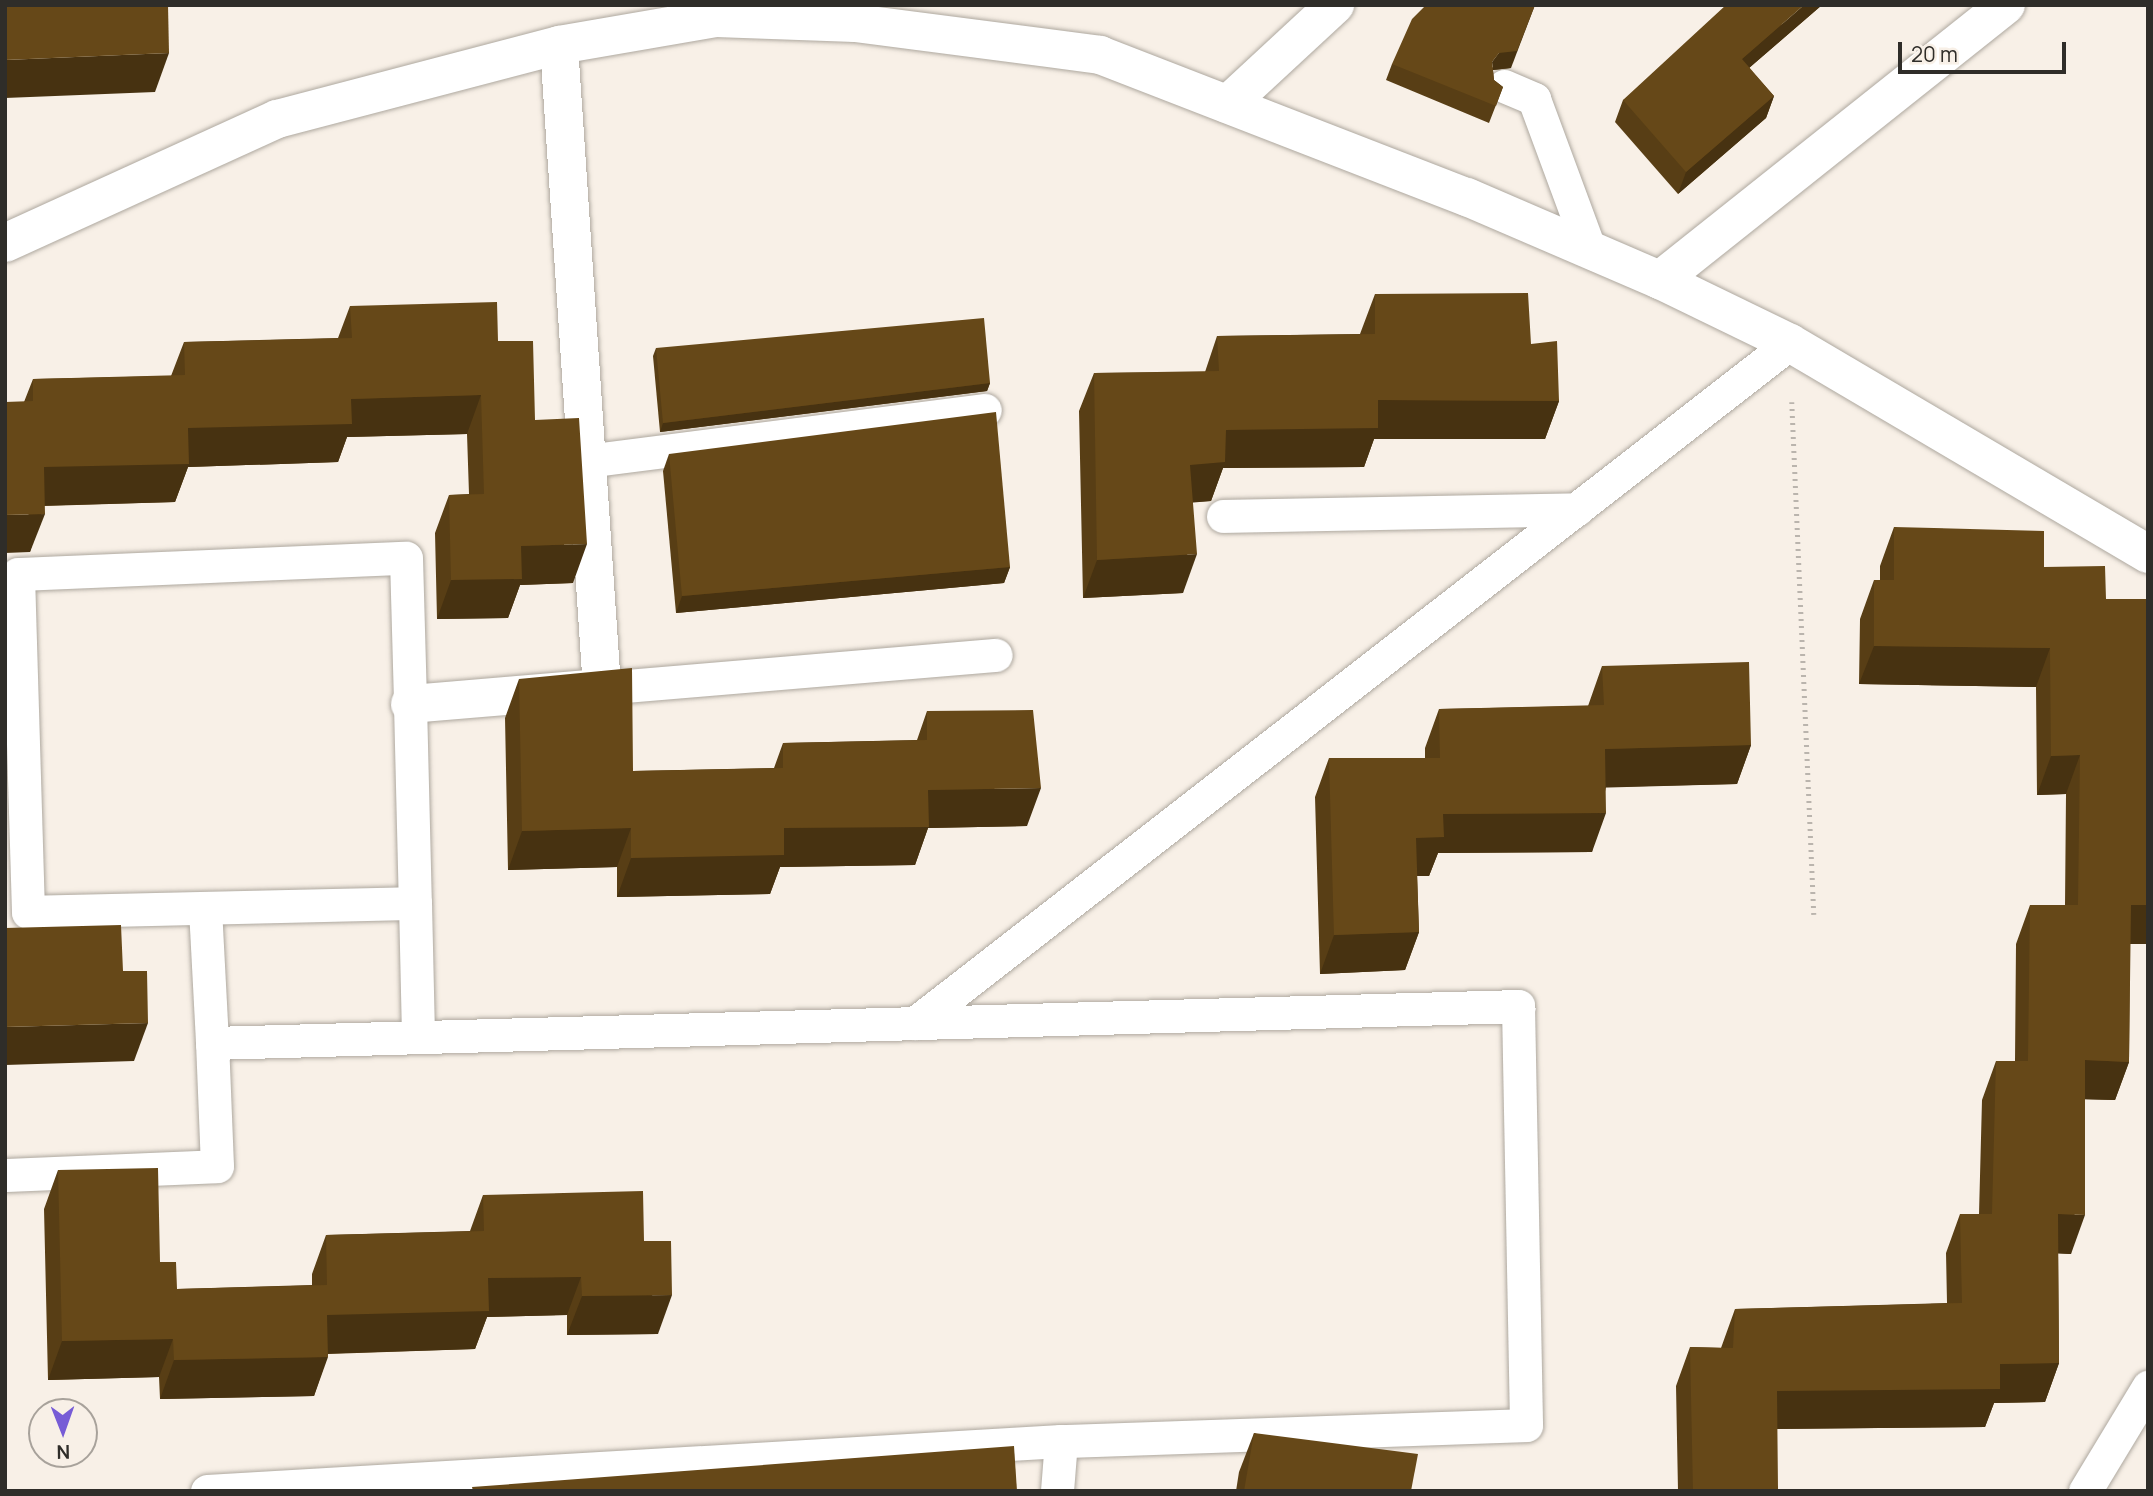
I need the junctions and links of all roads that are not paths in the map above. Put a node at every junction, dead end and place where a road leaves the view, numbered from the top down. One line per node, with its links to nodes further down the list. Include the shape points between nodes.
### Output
1 (1335, 5): 6 (street)
2 (2006, 5): 9 (street)
3 (852, 14): 4 (street, via 716,19); 6 (street, via 1100,55)
4 (558, 46): 7 (street, via 278,119); 12 (street)
5 (1504, 86): 8 (lane, via 1534,99)
6 (1228, 104): 8 (street)
7 (5, 243)
8 (1590, 250): 9 (street)
9 (1660, 280): 10 (street)
10 (1790, 343): 13 (lane); 15 (street)
11 (985, 410): 12 (lane)
12 (586, 461): 17 (street)
13 (1577, 509): 14 (lane); 21 (lane)
14 (1223, 516)
15 (2148, 554)
16 (996, 655): 17 (lane)
17 (601, 688): 18 (street)
18 (410, 704): 19 (lane); 20 (lane, via 406,558 18,574 28,912)
19 (415, 903): 20 (lane); 22 (lane)
20 (205, 908): 23 (lane)
21 (915, 1023): 22 (lane); 26 (lane, via 1518,1006 1526,1425)
22 (418, 1037): 23 (lane)
23 (212, 1043): 24 (lane, via 217,1166)
24 (5, 1175)
25 (2148, 1387): 29 (lane)
26 (1061, 1441): 27 (lane); 28 (lane)
27 (207, 1491)
28 (1057, 1491)
29 (2085, 1491)

